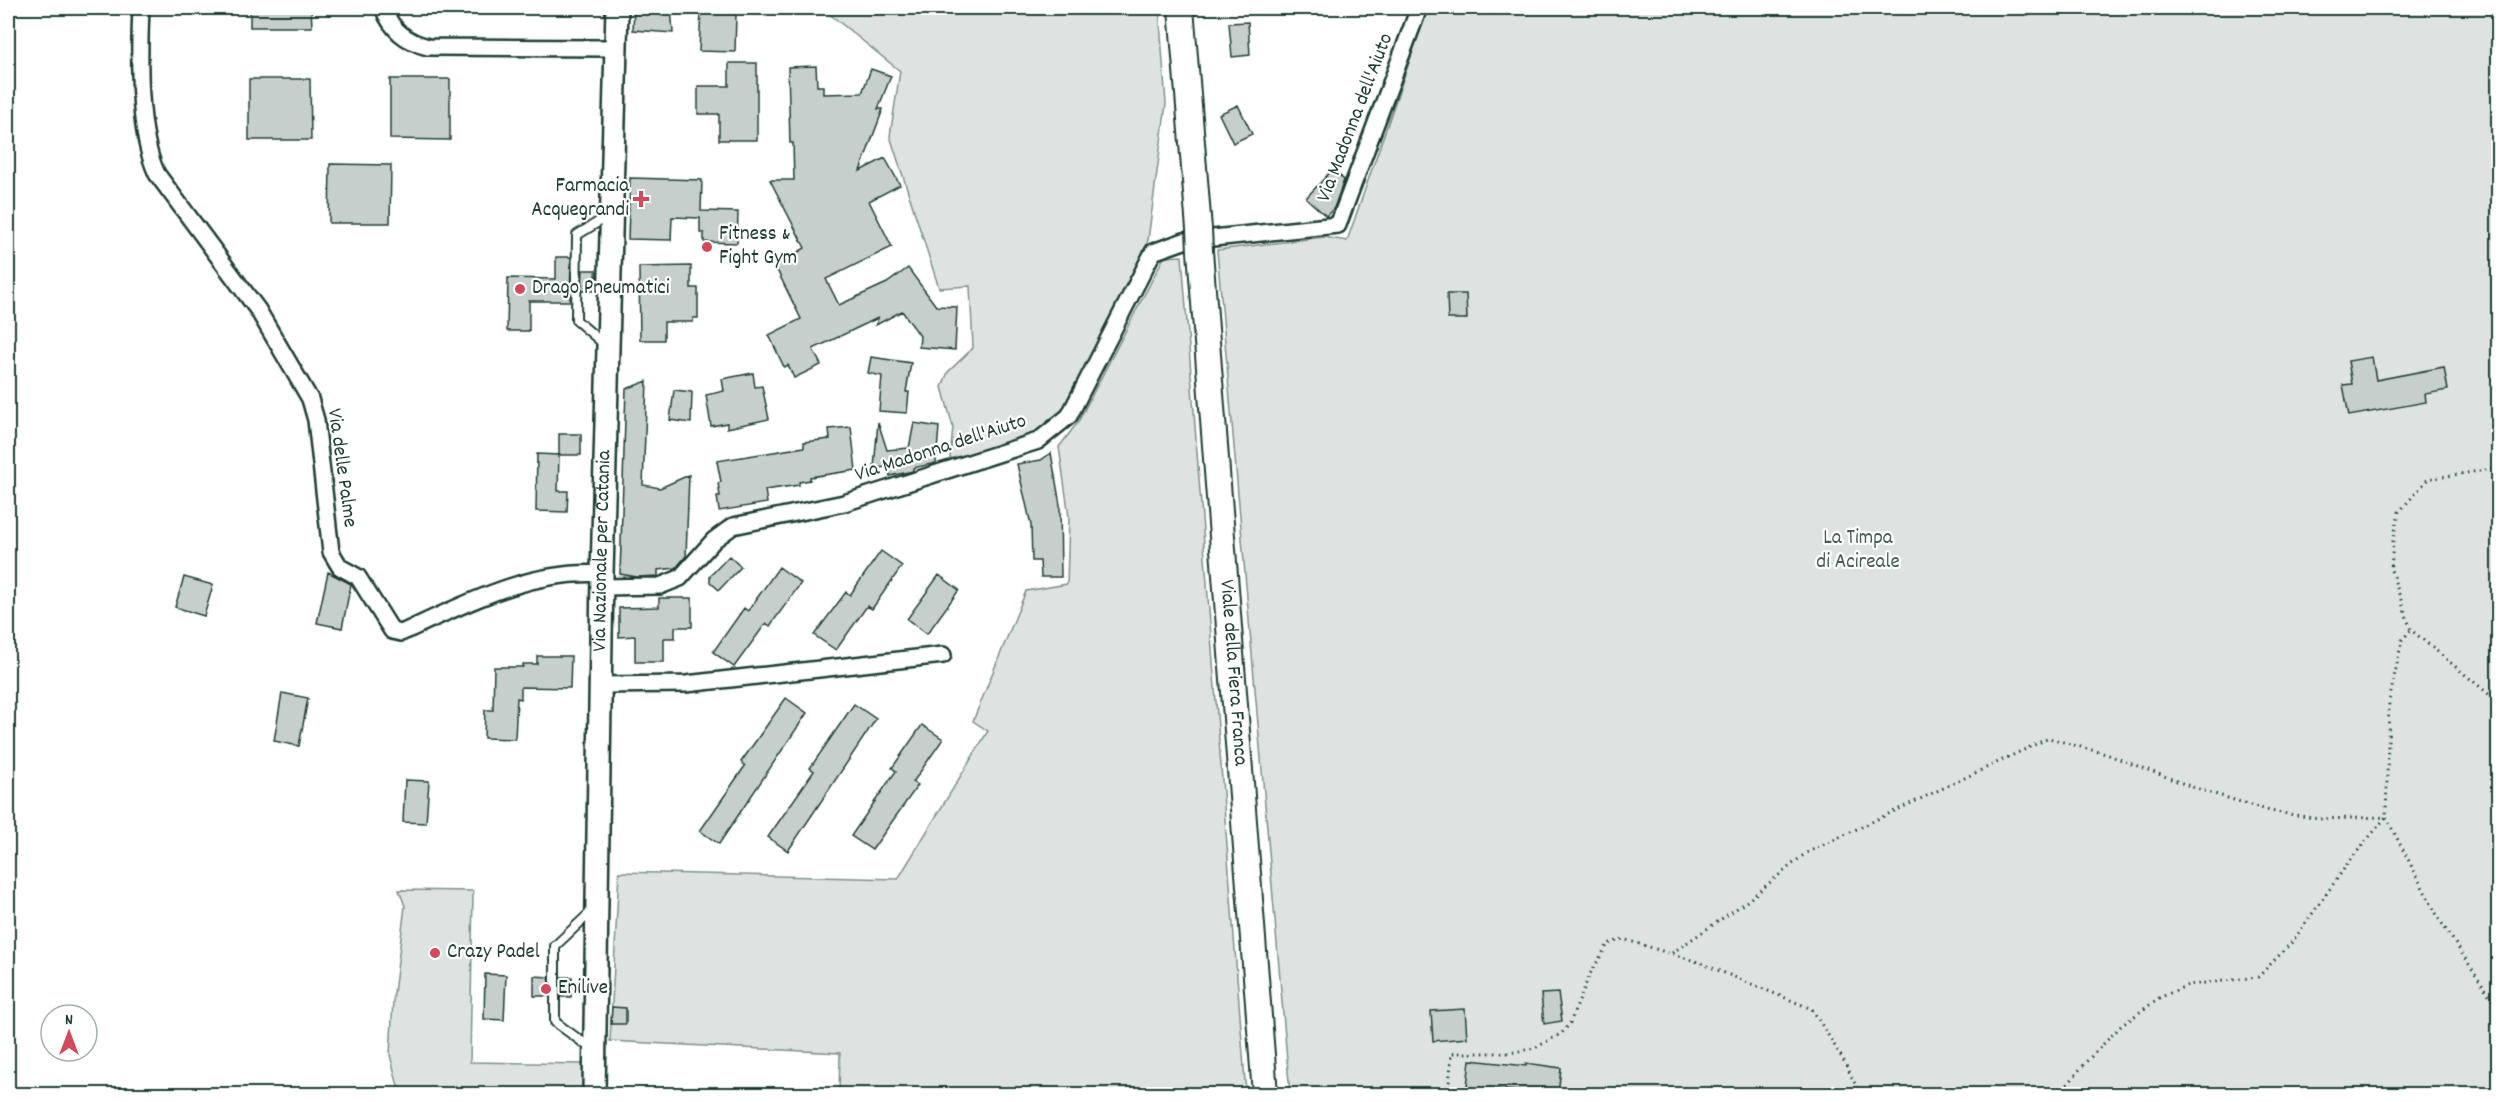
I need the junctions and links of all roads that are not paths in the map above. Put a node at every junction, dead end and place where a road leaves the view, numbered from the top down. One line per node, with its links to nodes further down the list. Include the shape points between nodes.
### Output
1 (141, 8): 9 (street, Via delle Palme, via 140,50 149,157 258,310 310,399 316,420 331,552 340,567 358,577 392,631 401,633 488,593 541,579 585,573)
2 (383, 8): 6 (street, via 398,33 412,43 428,47)
3 (617, 8): 6 (main road, Via Nazionale per Catania)
4 (1181, 8): 15 (main road, Viale della Fiera Franca)
5 (1419, 8): 9 (street, Via Madonna dell'Aiuto, via 1338,225 1184,241 1153,252 1069,416 1038,441 844,503 733,526 714,540 680,578 660,586)
6 (616, 48): 7 (main road, Via Nazionale per Catania)
7 (612, 214): 8 (main road, Via Nazionale per Catania); 8 (lane, via 577,235 576,320)
8 (608, 348): 9 (main road, Via Nazionale per Catania)
9 (602, 580): 11 (main road, Via Nazionale per Catania)
10 (943, 655): 11 (street, via 686,684)
11 (600, 685): 12 (main road, Via Nazionale per Catania)
12 (597, 907): 13 (main road, Via Nazionale per Catania); 13 (lane, via 555,946 555,1022)
13 (594, 1050): 14 (main road, Via Nazionale per Catania)
14 (594, 1095)
15 (1265, 1095)

